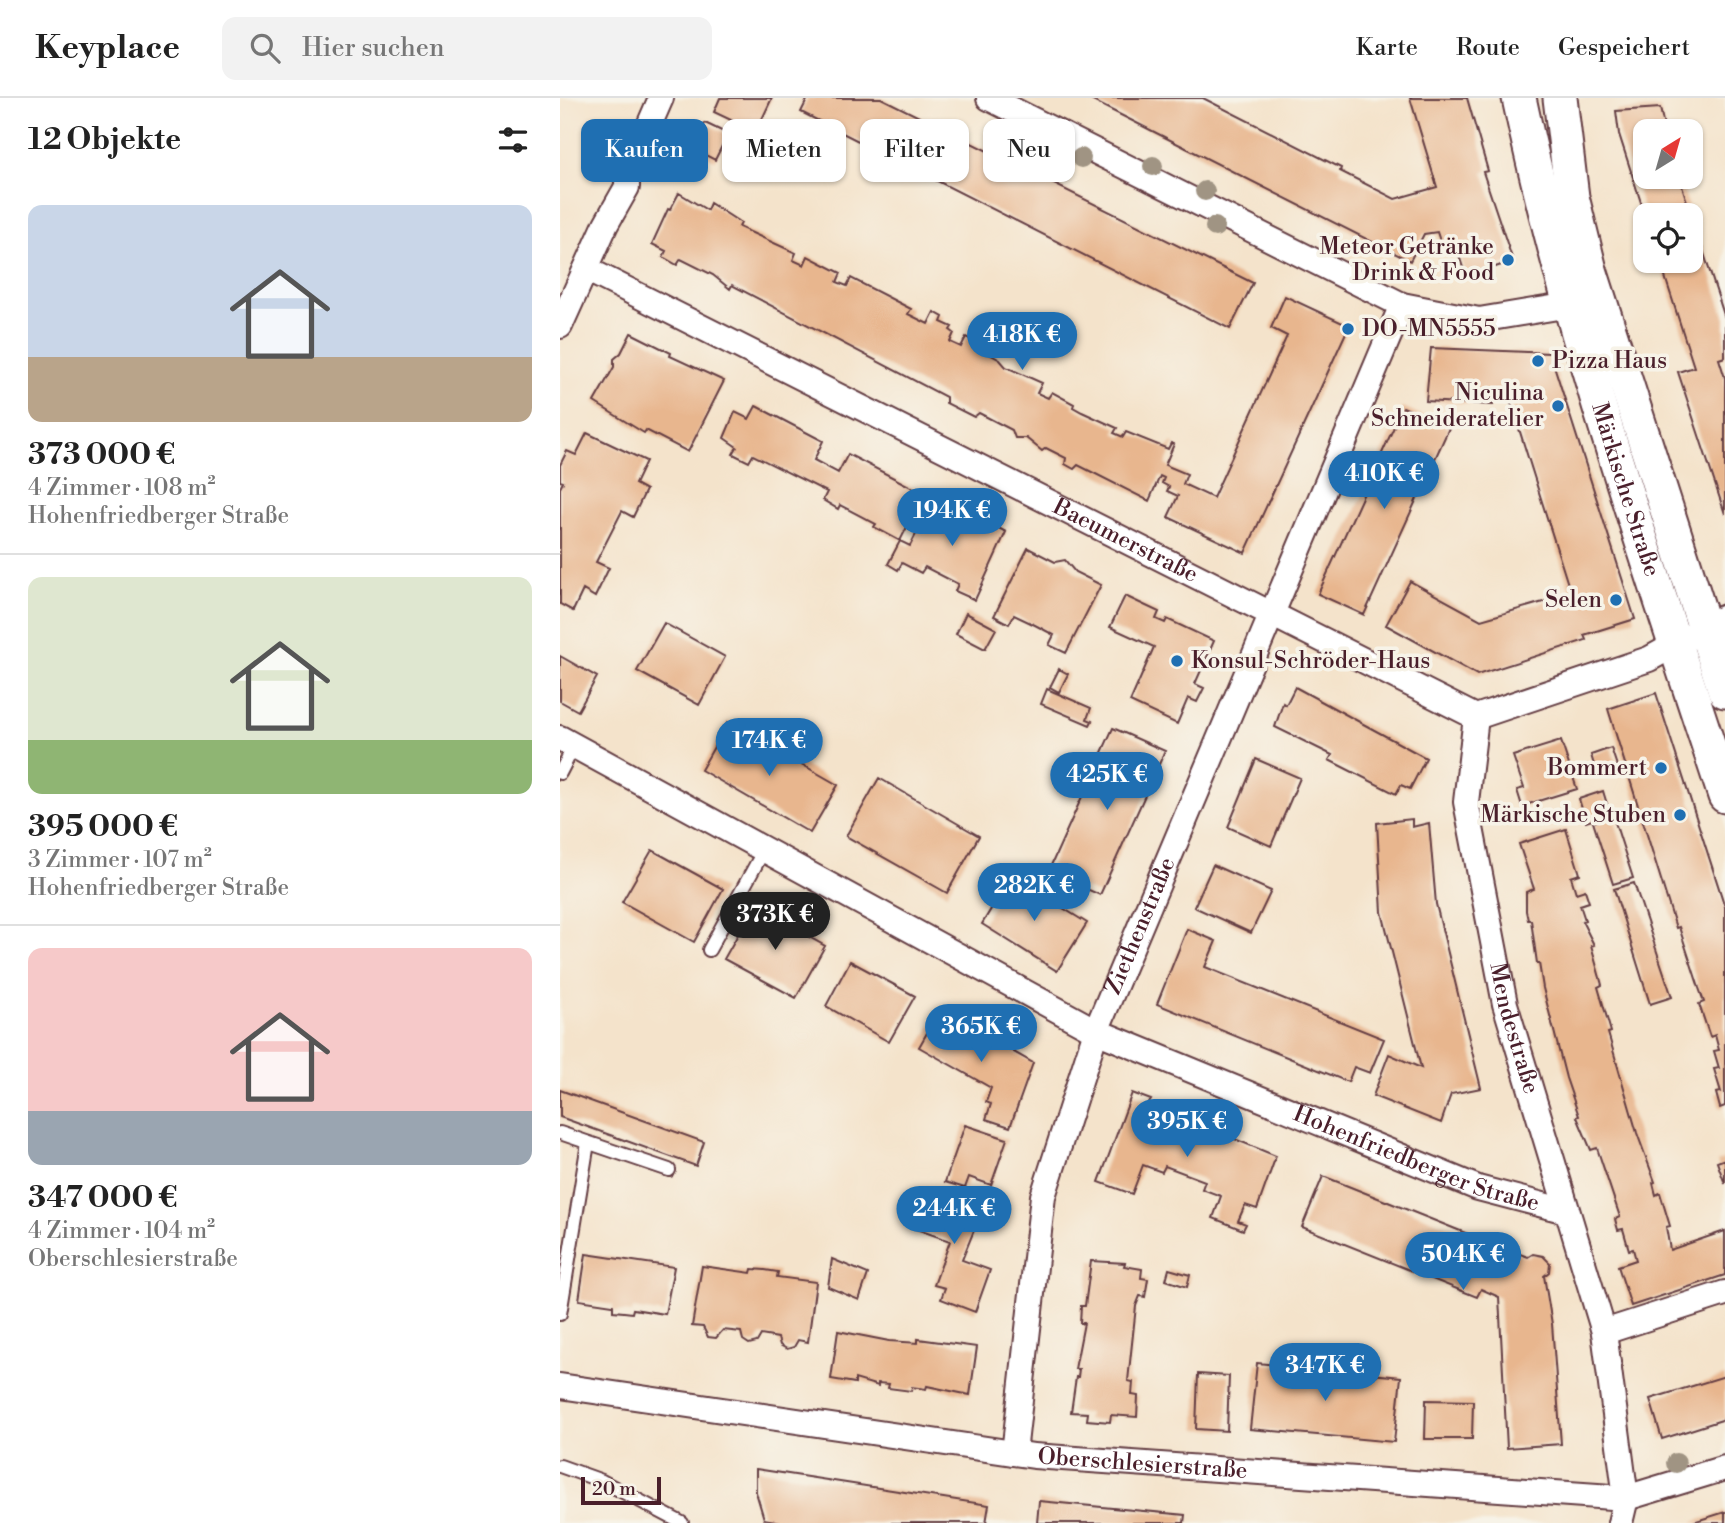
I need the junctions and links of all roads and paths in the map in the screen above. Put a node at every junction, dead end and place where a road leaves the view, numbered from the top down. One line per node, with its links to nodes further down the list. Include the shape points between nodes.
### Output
1 (661, 98): 5 (street, via 627,176 627,187)
2 (989, 98): 6 (street)
3 (1519, 98): 7 (main road, Märkische Straße)
4 (1560, 98): 10 (main road, Märkische Straße, via 1572,197 1590,270)
5 (586, 269): 8 (street); 9 (street, Baeumerstraße)
6 (1402, 305): 7 (street, via 1479,320); 9 (street, Ziethenstraße)
7 (1570, 305): 11 (main road, Märkische Straße)
8 (560, 326)
9 (1271, 612): 13 (street, Baeumerstraße); 19 (street, Ziethenstraße)
10 (1715, 622): 11 (street); 12 (main road, Märkische Straße)
11 (1675, 644): 13 (street, via 1649,659); 16 (main road, Märkische Straße)
12 (1725, 691)
13 (1476, 717): 23 (street, Mendestraße, via 1466,802 1505,1004)
14 (567, 742): 15 (lane); 17 (street, Hohenfriedberger Straße)
15 (560, 773)
16 (1725, 796)
17 (764, 850): 18 (lane); 19 (street, Hohenfriedberger Straße)
18 (709, 950)
19 (1096, 1031): 23 (street, Hohenfriedberger Straße, via 1478,1188); 28 (street, Ziethenstraße, via 1043,1196)
20 (560, 1133): 21 (lane)
21 (589, 1143): 22 (lane); 25 (lane)
22 (669, 1170)
23 (1566, 1212): 26 (street, Mendestraße)
24 (1725, 1293): 26 (street)
25 (560, 1314)
26 (1604, 1332): 31 (street, Mendestraße)
27 (560, 1386): 28 (street, Oberschlesierstraße)
28 (1014, 1453): 31 (street, Oberschlesierstraße)
29 (560, 1466): 32 (lane, via 602,1481)
30 (1725, 1468): 31 (street, Oberschlesierstraße)
31 (1626, 1498): 33 (street, Mendestraße)
32 (682, 1523)
33 (1620, 1523)

